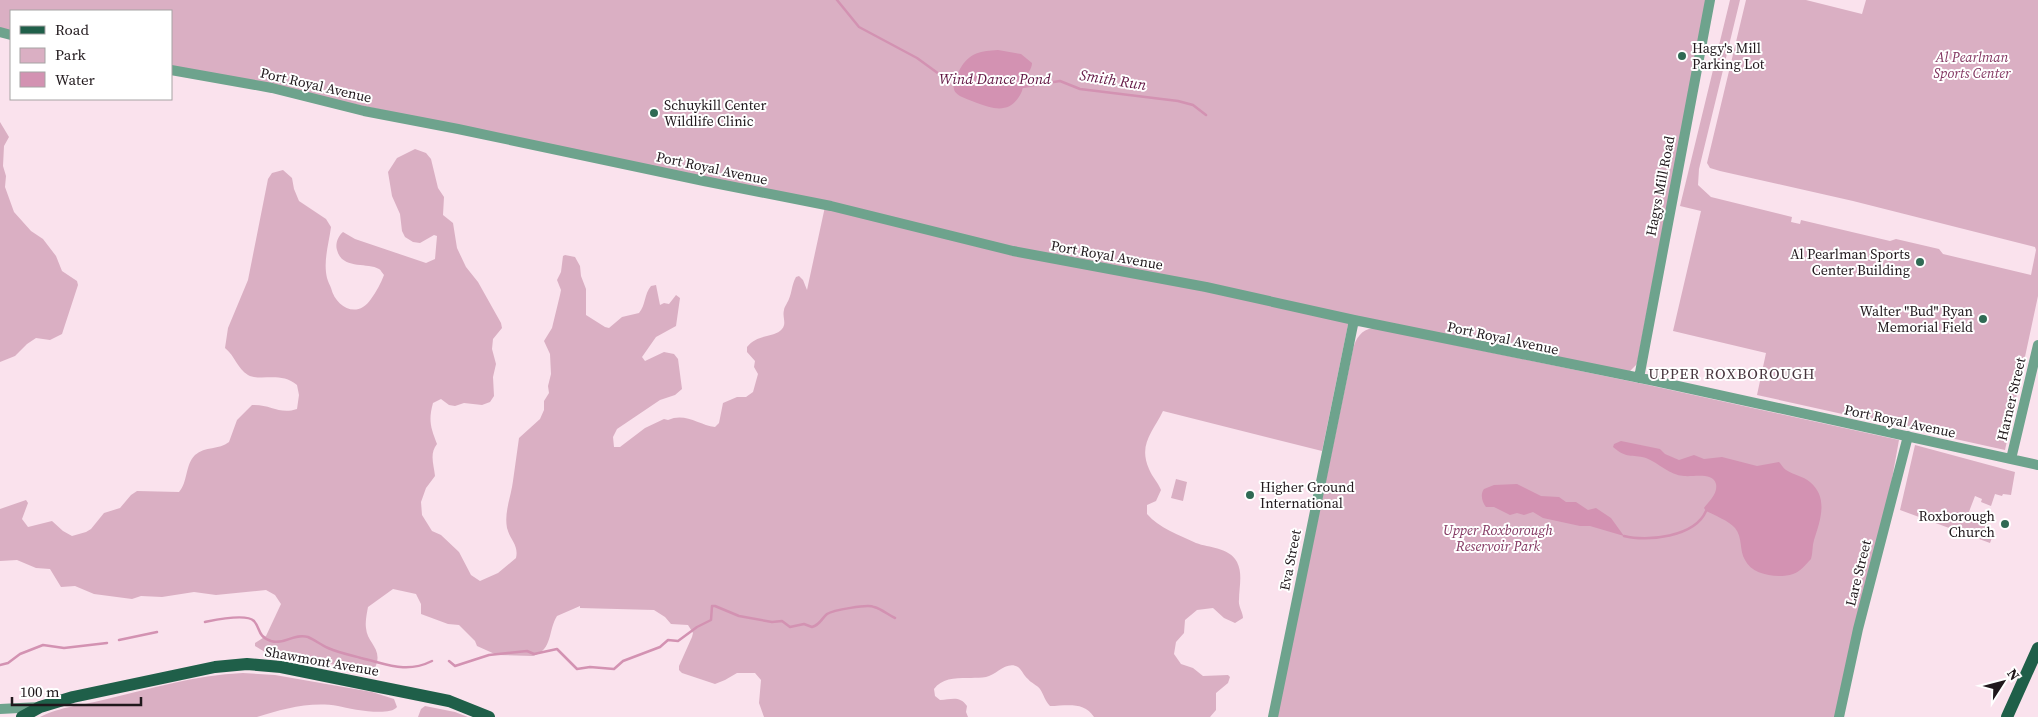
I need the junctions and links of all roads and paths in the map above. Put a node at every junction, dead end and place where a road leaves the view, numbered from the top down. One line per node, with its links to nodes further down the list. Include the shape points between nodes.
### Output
1 (1710, 0): 5 (street, Hagys Mill Road)
2 (172, 70): 3 (street, Port Royal Avenue, via 272,88 364,111 831,206 1013,251 1206,287)
3 (1354, 320): 5 (street, Port Royal Avenue); 14 (street, Eva Street)
4 (2038, 345): 7 (street, Harner Street)
5 (1639, 378): 6 (street, Port Royal Avenue)
6 (1908, 436): 7 (street, Port Royal Avenue); 15 (street, Lare Street, via 1858,629)
7 (2011, 459): 8 (street, Port Royal Avenue)
8 (2038, 465)
9 (2038, 648): 16 (main road)
10 (40, 707): 11 (street, Shawmont Avenue); 12 (main road); 13 (main road, Shawmont Avenue, via 199,670 253,665 449,701)
11 (0, 709)
12 (22, 717)
13 (489, 717)
14 (1273, 717)
15 (1839, 717)
16 (2007, 717)

